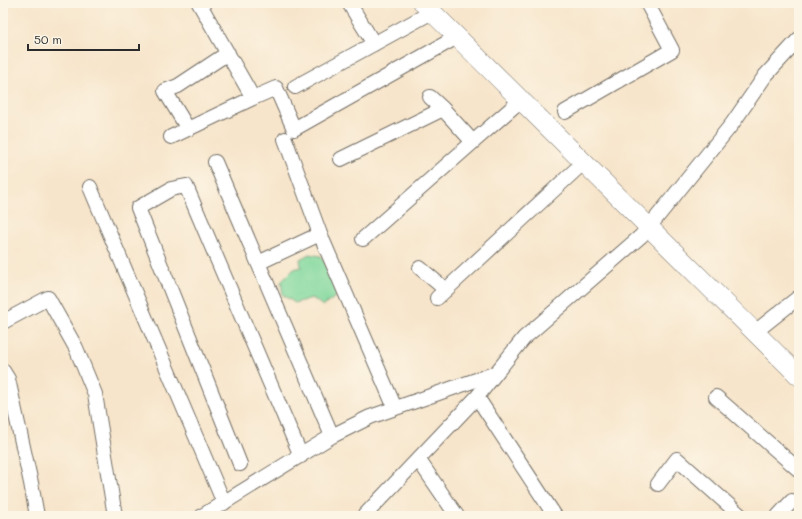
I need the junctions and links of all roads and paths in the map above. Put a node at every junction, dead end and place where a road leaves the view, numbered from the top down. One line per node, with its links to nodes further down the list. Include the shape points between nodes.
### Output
1 (349, 3): 7 (street)
2 (647, 3): 14 (street, via 672,50)
3 (202, 4): 8 (street)
4 (428, 8): 5 (street); 7 (street)
5 (457, 37): 11 (street, via 294,129 276,88); 12 (street)
6 (799, 39): 23 (street, via 765,76 732,124)
7 (374, 44): 9 (street)
8 (228, 53): 11 (street); 15 (street, via 178,86 165,91)
9 (295, 86)
10 (430, 97): 13 (street)
11 (253, 98): 15 (street)
12 (521, 100): 18 (street); 21 (street)
13 (443, 109): 18 (street); 19 (street)
14 (565, 112)
15 (188, 129): 16 (street)
16 (171, 137)
17 (285, 139): 24 (street)
18 (473, 142): 25 (street)
19 (341, 159)
20 (216, 162): 26 (street)
21 (584, 162): 23 (street); 27 (street, via 441,294)
22 (90, 187): 44 (street)
23 (649, 227): 30 (street); 32 (street, via 524,338)
24 (320, 234): 26 (street); 36 (street)
25 (363, 239)
26 (258, 264): 37 (street)
27 (420, 268)
28 (799, 297): 30 (street)
29 (3, 322): 46 (street, via 48,298 76,348 95,394)
30 (755, 332): 33 (street)
31 (3, 371): 45 (street, via 8,379)
32 (496, 373): 34 (street); 36 (street)
33 (799, 376)
34 (477, 397): 39 (street); 50 (street)
35 (716, 397): 41 (street)
36 (395, 408): 37 (street)
37 (332, 436): 38 (street)
38 (301, 456): 40 (street, via 186,186 171,189 138,208); 44 (street)
39 (418, 459): 48 (street); 49 (street)
40 (240, 464)
41 (799, 470)
42 (658, 484): 51 (street, via 677,458)
43 (792, 501): 52 (street)
44 (224, 503): 47 (street)
45 (37, 516)
46 (115, 516)
47 (202, 516)
48 (364, 516)
49 (457, 516)
50 (555, 516)
51 (741, 516)
52 (778, 516)

